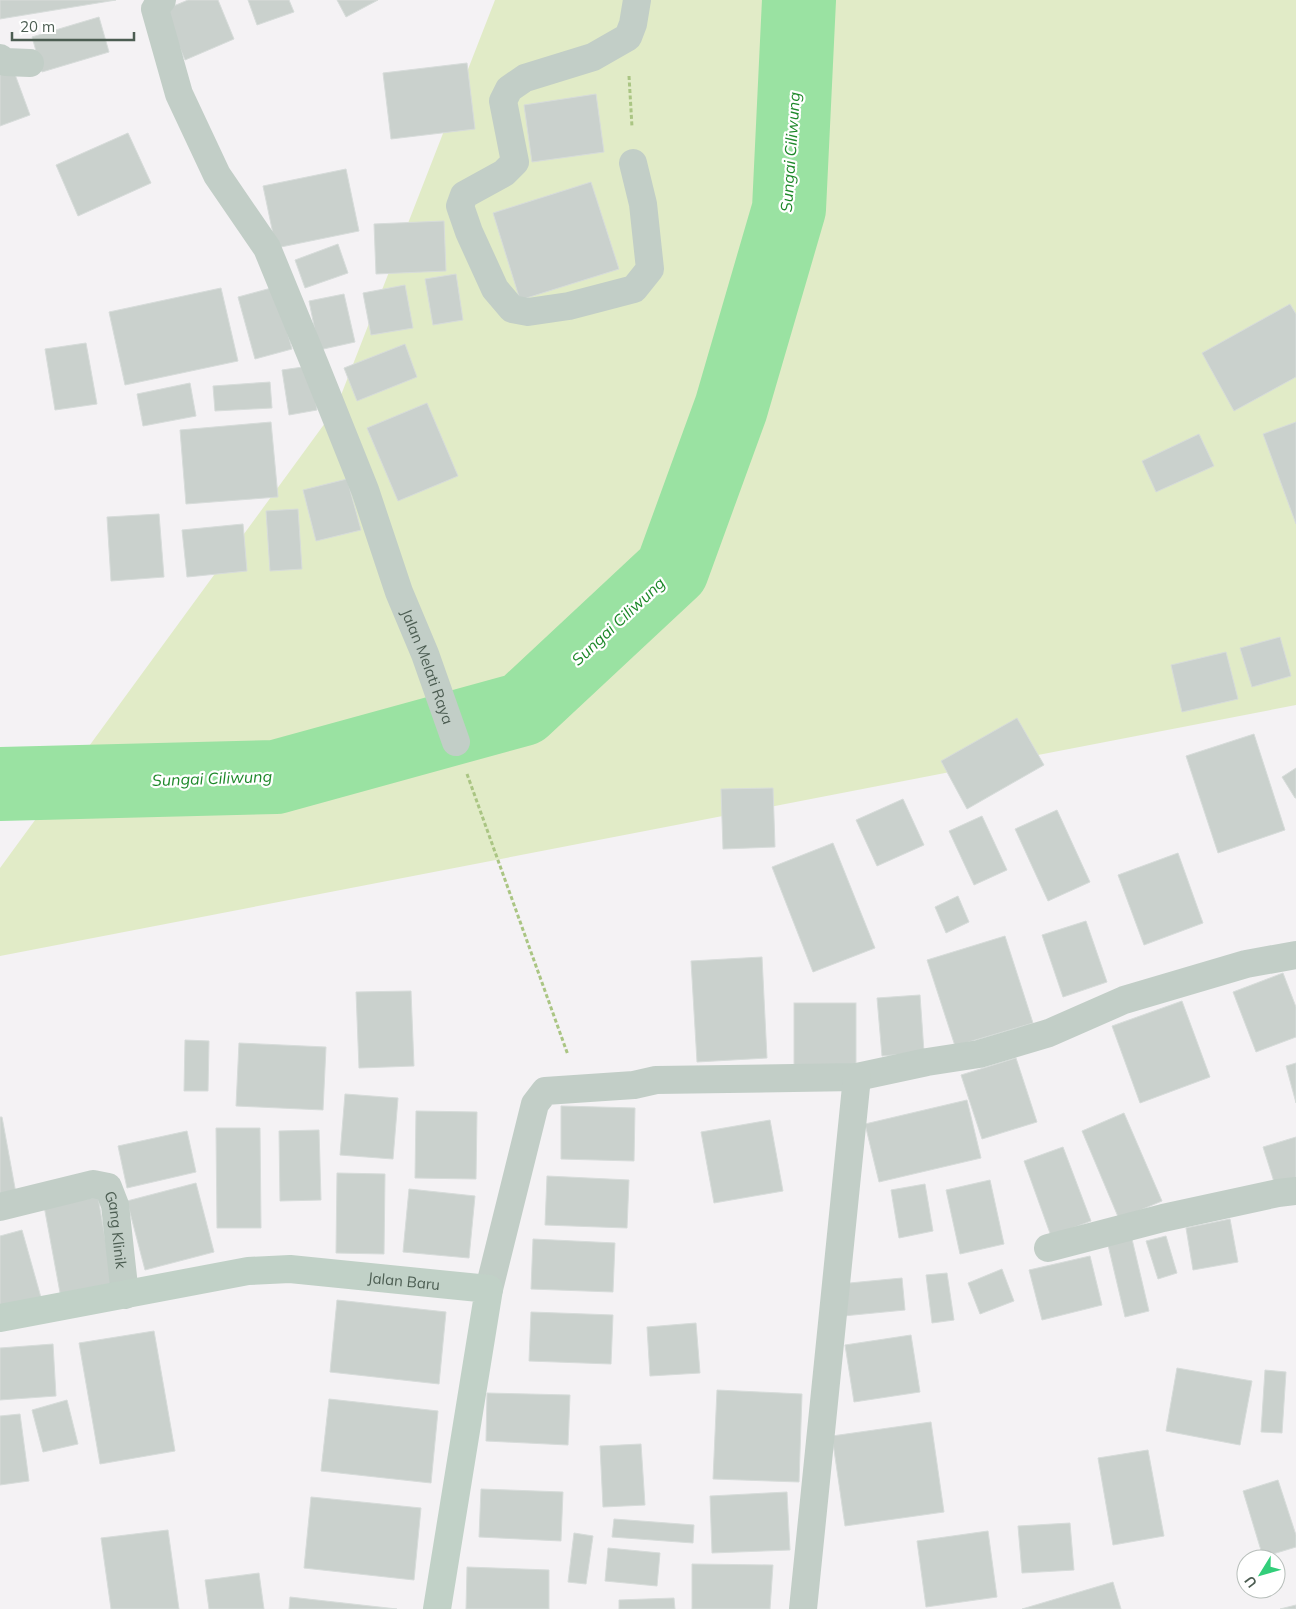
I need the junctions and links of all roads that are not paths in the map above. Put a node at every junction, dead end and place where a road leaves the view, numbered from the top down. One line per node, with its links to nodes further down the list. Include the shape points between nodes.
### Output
1 (162, 0): 6 (street, Jalan Melati Raya, via 154,8 179,94 217,175 267,248 365,490 399,592 426,654)
2 (637, 0): 5 (street, via 628,37 593,57 525,78 509,89 503,101 515,162 504,173 464,195 460,206 469,232 495,289 512,309 528,312 569,306 634,289 650,269 643,204)
3 (0, 58): 4 (street, via 5,62)
4 (30, 63)
5 (633, 163)
6 (456, 742)
7 (1296, 954): 8 (street, via 1246,964 1124,1000 1049,1033 979,1054)
8 (857, 1077): 12 (street, via 656,1080 634,1085 545,1090 536,1104); 16 (street)
9 (1296, 1191): 11 (street, via 1163,1218)
10 (0, 1207): 13 (street, Gang Klinik, via 92,1184 108,1187 115,1205)
11 (1048, 1248)
12 (489, 1289): 13 (street, Jalan Baru, via 290,1269 248,1272); 15 (street)
13 (125, 1295): 14 (street, Jalan Baru)
14 (0, 1318)
15 (437, 1609)
16 (803, 1609)

